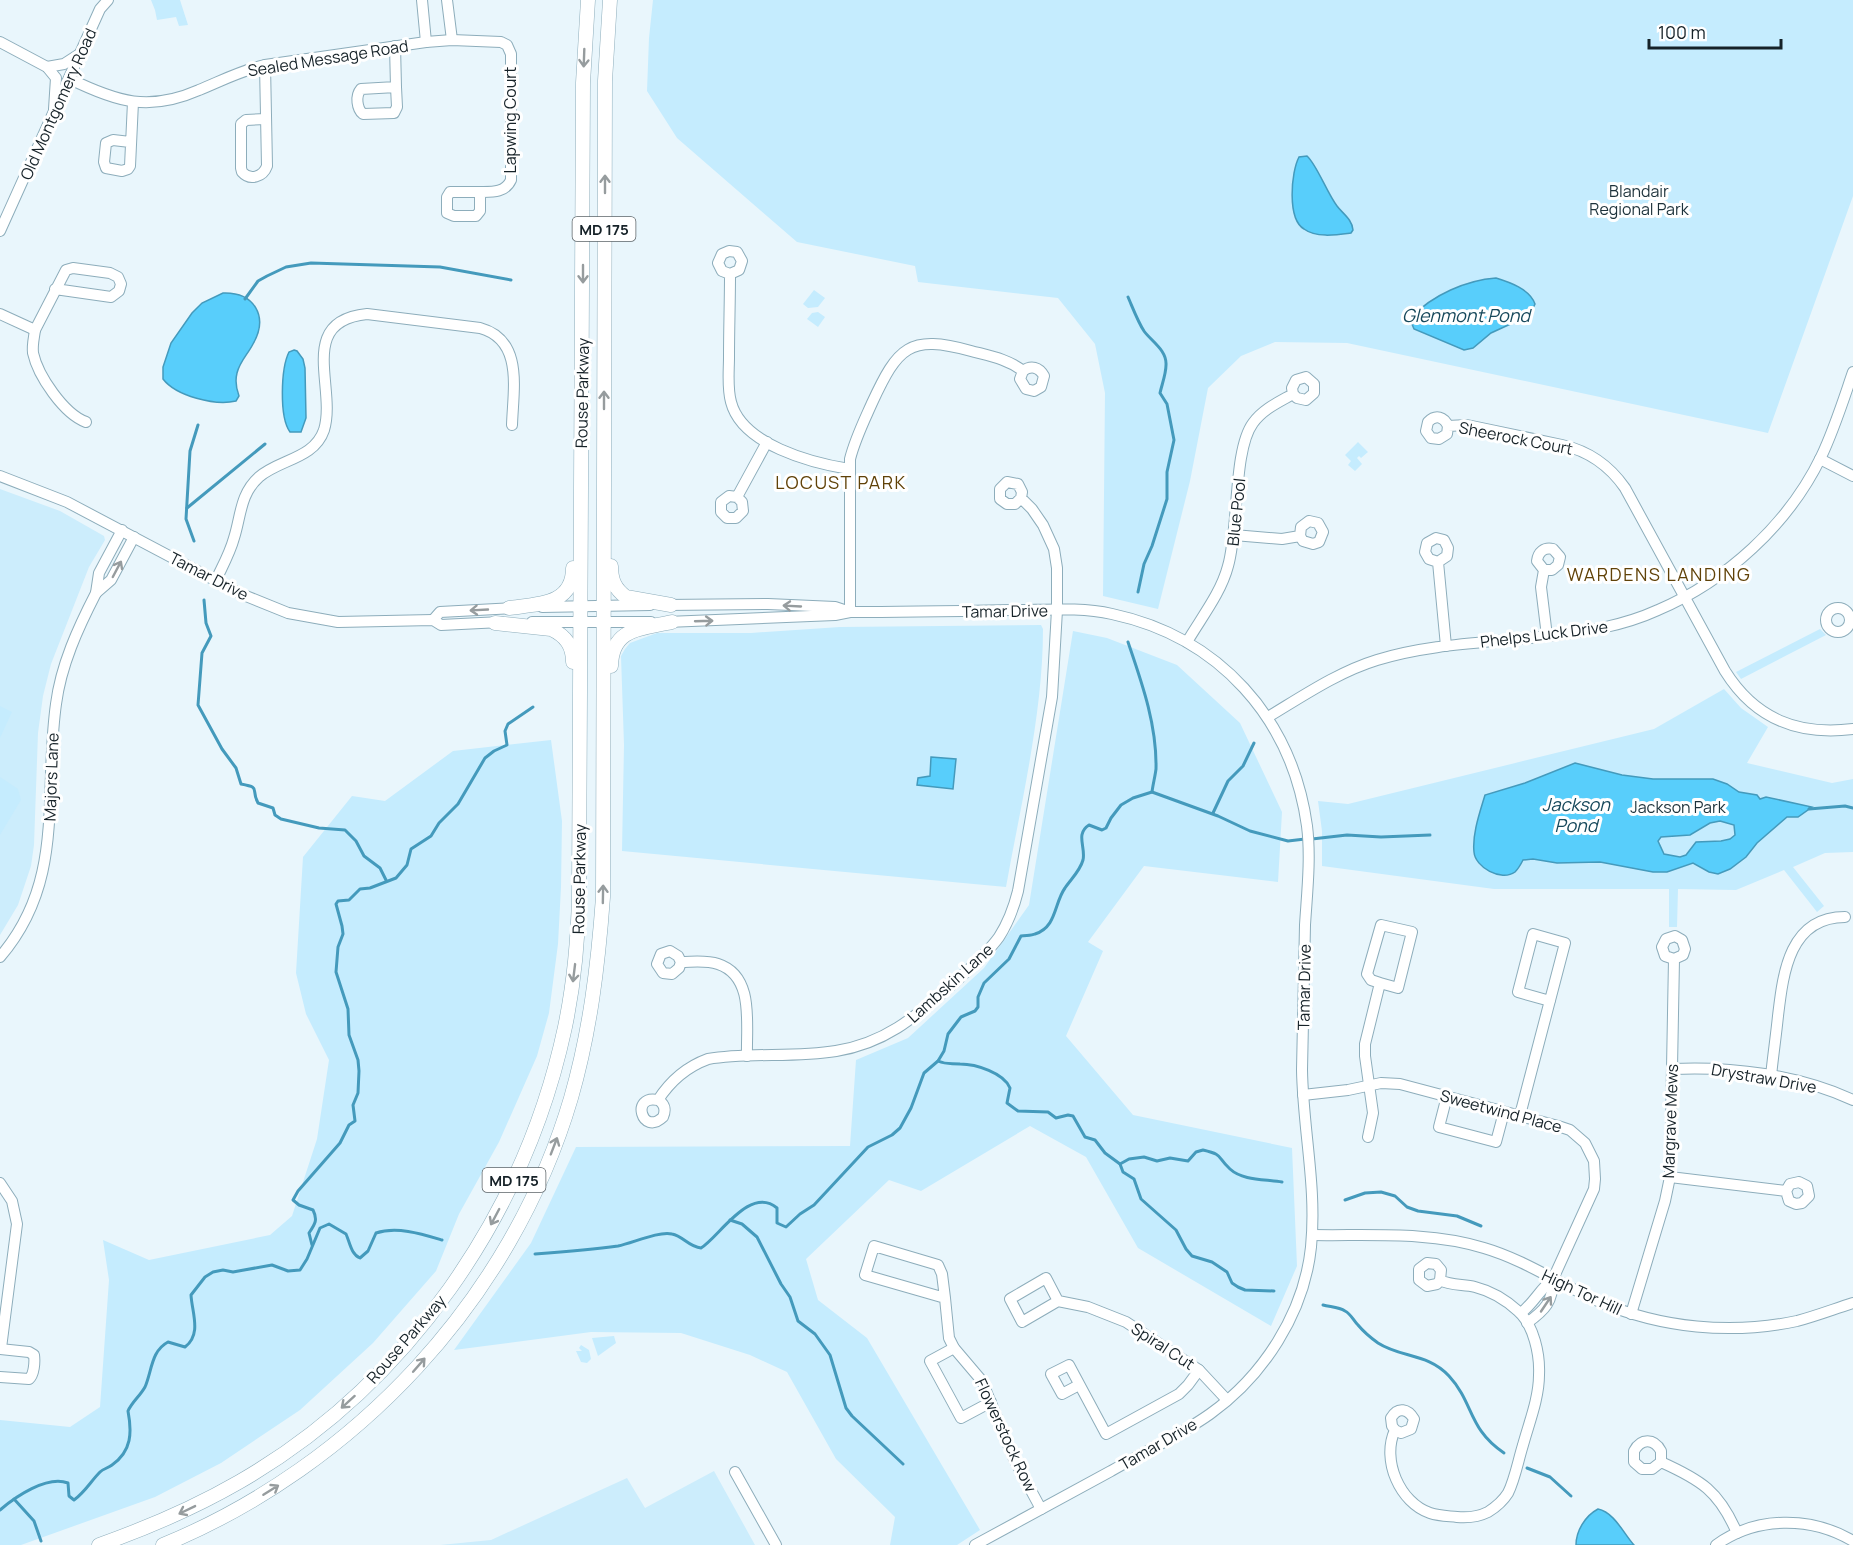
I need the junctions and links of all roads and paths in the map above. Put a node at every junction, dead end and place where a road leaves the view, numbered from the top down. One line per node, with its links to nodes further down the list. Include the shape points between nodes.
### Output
1 (108, 0): 6 (street, Old Montgomery Road)
2 (422, 0): 9 (street)
3 (447, 0): 7 (street)
4 (588, 0): 29 (main road, Rouse Parkway / MD 175, one-way to 29, via 583,83)
5 (610, 0): 34 (main road, Rouse Parkway / MD 175, one-way to 5, via 605,81)
6 (100, 5): 11 (street, Old Montgomery Road)
7 (452, 40): 9 (street, Sealed Message Road); 20 (street, Lapwing Court, via 501,42 510,54 510,180 500,190)
8 (0, 42): 13 (street)
9 (426, 42): 10 (street, Sealed Message Road)
10 (395, 46): 12 (street, Sealed Message Road); 15 (street)
11 (82, 53): 13 (street, via 64,64); 14 (street, Old Montgomery Road)
12 (265, 65): 16 (street, Sealed Message Road, via 178,98 145,104); 18 (street)
13 (47, 67): 17 (street, via 56,78)
14 (70, 80): 16 (street, Sealed Message Road, via 105,96); 17 (street, Old Montgomery Road)
15 (396, 87)
16 (133, 102): 19 (street)
17 (54, 115): 21 (street, Old Montgomery Road)
18 (266, 120): 18 (street, via 246,120 241,124 241,168 248,177 262,175 267,166)
19 (130, 142)
20 (480, 192)
21 (0, 231)
22 (730, 274): 33 (street, via 731,402 741,422)
23 (55, 289): 23 (street, via 63,273 73,268 110,273 121,284 111,297); 25 (street)
24 (0, 314): 25 (street)
25 (35, 330): 30 (street, via 33,354 42,375 63,406)
26 (1023, 371): 36 (street, via 1008,361 942,344 920,345 901,354 887,372 858,435)
27 (1853, 372): 35 (street, Phelps Luck Drive)
28 (1293, 394): 42 (street, Blue Pool, via 1260,414 1248,430 1242,451)
29 (582, 419): 52 (main road, Rouse Parkway / MD 175); 53 (main road, via 574,479 573,578 554,601)
30 (86, 422)
31 (512, 425): 47 (street, via 512,358 505,343 494,333 367,314 348,317 333,329 324,346 324,430 313,446 269,470 250,488 239,509 234,537)
32 (1448, 426): 49 (street, Sheerock Court, via 1467,424 1576,448 1599,460 1625,488)
33 (767, 442): 36 (street, via 813,463); 39 (street)
34 (603, 458): 50 (main road, Rouse Parkway / MD 175); 51 (main road, via 612,580 626,597)
35 (1820, 459): 38 (street); 49 (street, Phelps Luck Drive, via 1795,499 1762,538 1724,572)
36 (849, 469): 55 (street)
37 (0, 476): 41 (street, Tamar Drive, via 51,495)
38 (1853, 476)
39 (737, 497)
40 (1021, 498): 54 (street, Lambskin Lane, via 1043,525 1057,558)
41 (122, 530): 44 (street, Tamar Drive); 48 (street, Majors Lane, via 99,573)
42 (1234, 535): 43 (street, via 1282,539); 62 (street, Blue Pool, via 1222,582)
43 (1300, 536)
44 (134, 537): 47 (street, Tamar Drive); 48 (street, Majors Lane, one-way to 44, via 111,580)
45 (1438, 562): 63 (street)
46 (1544, 570): 61 (street, via 1541,587)
47 (216, 580): 56 (street, Tamar Drive, via 265,605 312,619)
48 (96, 592): 69 (street, Majors Lane, via 67,658 56,701 48,842 40,886 20,929)
49 (1685, 597): 61 (street, Phelps Luck Drive, via 1611,626); 65 (street, Sheerock Court, via 1725,671 1755,706 1797,728 1835,732)
50 (603, 605): 51 (street, Tamar Drive); 52 (street, Tamar Drive); 58 (main road, Rouse Parkway / MD 175)
51 (671, 605): 55 (street, Tamar Drive, one-way to 51, via 835,607 768,604)
52 (580, 606): 53 (street, Tamar Drive); 57 (main road, Rouse Parkway / MD 175)
53 (509, 608): 56 (street, Tamar Drive, one-way to 56, via 440,612)
54 (1057, 610): 55 (street, Tamar Drive); 62 (street, Tamar Drive, via 1129,618); 74 (street, Lambskin Lane, via 1053,697 1018,891 1000,935 981,958 902,1027 872,1042 839,1051)
55 (850, 612): 60 (street, Tamar Drive, one-way to 55)
56 (433, 620): 59 (street, Tamar Drive, via 441,625)
57 (580, 621): 58 (street, Tamar Drive); 59 (street, Tamar Drive); 67 (main road, Rouse Parkway / MD 175)
58 (604, 621): 60 (street, Tamar Drive); 66 (main road, Rouse Parkway / MD 175)
59 (495, 622): 67 (main road, via 551,629 572,648)
60 (672, 622): 66 (main road, via 628,633 615,645 611,654 610,727)
61 (1547, 636): 63 (street, Phelps Luck Drive)
62 (1187, 642): 64 (street, Tamar Drive, via 1225,669)
63 (1446, 646): 64 (street, Phelps Luck Drive, via 1399,654 1357,668)
64 (1268, 717): 78 (street, Tamar Drive, via 1294,771 1307,827)
65 (1853, 729)
66 (603, 760): 111 (main road, Rouse Parkway / MD 175, one-way to 66, via 262,1495 363,1421 444,1336 509,1239 552,1150 588,1032 603,897)
67 (580, 803): 110 (main road, Rouse Parkway / MD 175, one-way to 110, via 578,941 566,1025 527,1151 478,1248 401,1350 313,1432 210,1498)
68 (1845, 917): 76 (street, via 1817,924 1791,951 1782,979)
69 (0, 957)
70 (1674, 959): 75 (street, Margrave Mews)
71 (681, 962): 74 (street, via 718,964 739,979 746,1002)
72 (1380, 983): 72 (street, via 1367,974 1381,925 1412,932 1398,988); 77 (street, via 1365,1044)
73 (1550, 1000): 73 (street, via 1565,943 1533,934 1518,992); 83 (street)
74 (747, 1056): 81 (street, Lambskin Lane, via 698,1062 681,1073)
75 (1672, 1069): 76 (street, Drystraw Drive, via 1708,1067); 85 (street, Margrave Mews)
76 (1771, 1076): 80 (street, Drystraw Drive)
77 (1369, 1085): 78 (street, Sweetwind Place); 79 (street, Sweetwind Place, via 1390,1083); 84 (street, via 1373,1113)
78 (1302, 1095): 88 (street, Tamar Drive, via 1313,1184)
79 (1447, 1096): 82 (street, Sweetwind Place); 82 (street, via 1439,1127 1496,1142)
80 (1853, 1099)
81 (658, 1100)
82 (1504, 1112): 83 (street, Sweetwind Place)
83 (1520, 1115): 89 (street, Sweetwind Place, via 1570,1130 1585,1143 1594,1161 1594,1189)
84 (1368, 1137)
85 (1670, 1177): 87 (street); 94 (street, Margrave Mews)
86 (0, 1183): 96 (street, via 12,1201 17,1224)
87 (1786, 1191)
88 (1312, 1235): 89 (street, High Tor Hill, via 1456,1242 1484,1248); 101 (street, Tamar Drive, via 1308,1269 1293,1315 1260,1367)
89 (1553, 1279): 94 (street, High Tor Hill); 95 (street, Sweetwind Place)
90 (1440, 1280): 95 (street, via 1487,1291)
91 (945, 1298): 91 (street, Flowerstock Row, via 865,1275 874,1246 938,1265); 97 (street, Flowerstock Row, via 949,1338)
92 (1058, 1301): 92 (street, via 1046,1278 1010,1299 1022,1322); 98 (street, Spiral Cut, via 1088,1307 1126,1322)
93 (1853, 1303): 94 (street, High Tor Hill, via 1797,1320 1745,1327 1689,1326)
94 (1631, 1314)
95 (1524, 1318): 103 (street, via 1538,1355 1537,1392 1514,1478 1495,1507 1474,1517 1453,1517 1430,1513 1412,1503 1394,1473 1391,1445)
96 (1, 1348): 99 (street, via 29,1352 34,1359 29,1379)
97 (954, 1348): 102 (street, Flowerstock Row, via 982,1381); 102 (street, via 930,1361 961,1418)
98 (1199, 1370): 100 (street, via 1179,1394 1106,1434); 101 (street, Spiral Cut)
99 (0, 1377)
100 (1079, 1385)
101 (1227, 1400): 106 (street, Tamar Drive, via 1189,1427)
102 (991, 1401): 106 (street, Flowerstock Row, via 1014,1459)
103 (1395, 1430)
104 (1661, 1462): 107 (street, via 1714,1493)
105 (735, 1472): 112 (street)
106 (1041, 1509): 108 (street, Tamar Drive)
107 (1737, 1533): 109 (street, via 1770,1523 1800,1523 1827,1528); 114 (street)
108 (990, 1541): 113 (street, Tamar Drive)
109 (1853, 1541)
110 (99, 1545)
111 (163, 1545)
112 (776, 1545)
113 (975, 1545)
114 (1716, 1545)

